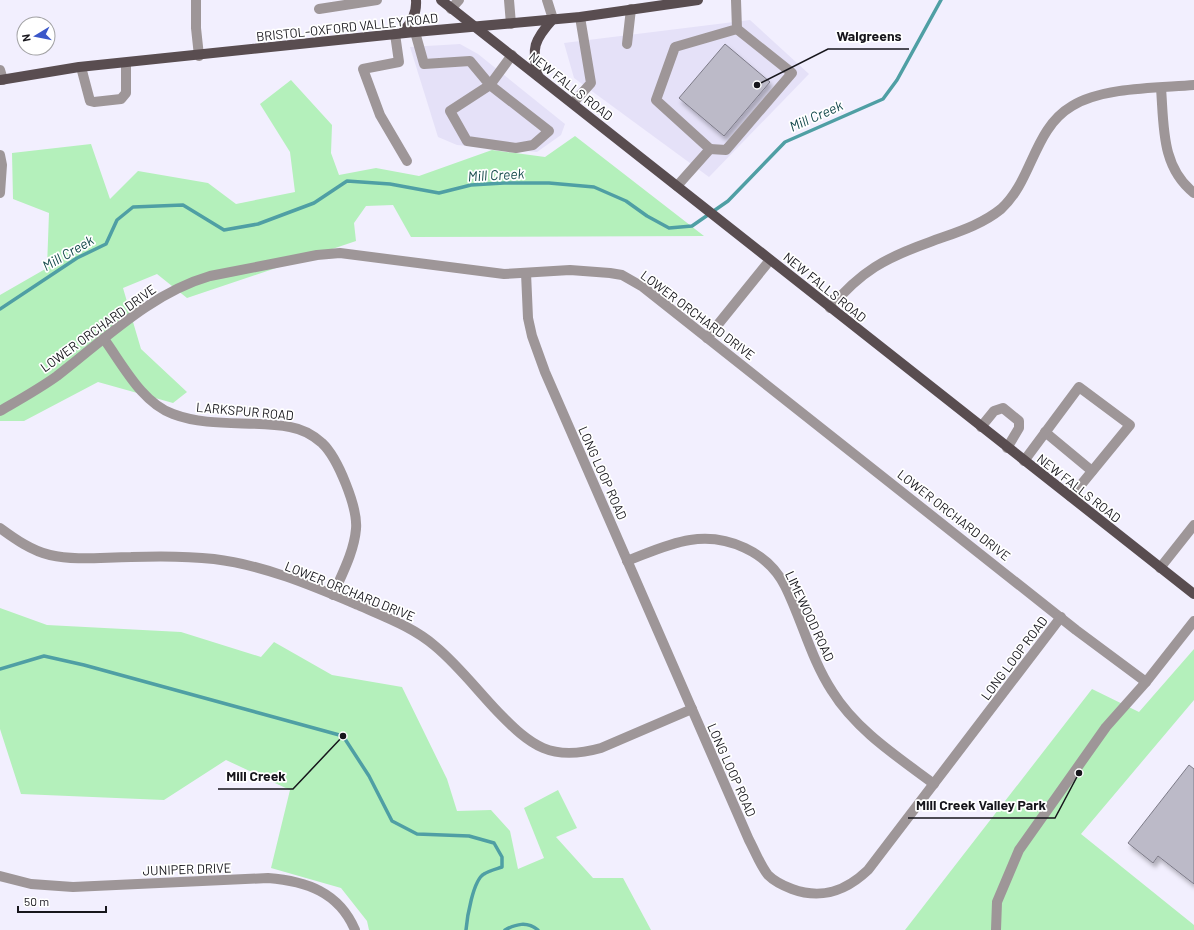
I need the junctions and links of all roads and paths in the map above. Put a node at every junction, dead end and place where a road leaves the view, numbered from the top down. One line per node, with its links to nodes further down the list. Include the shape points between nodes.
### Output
1 (196, 0): 24 (street)
2 (377, 0): 11 (street)
3 (416, 0): 21 (main road, via 411,23)
4 (441, 0): 10 (main road, NEW FALLS ROAD)
5 (459, 0): 10 (street)
6 (509, 0): 17 (street)
7 (547, 0): 16 (street)
8 (698, 0): 12 (main road, BRISTOL-OXFORD VALLEY ROAD)
9 (736, 0): 19 (street)
10 (451, 8): 18 (main road, NEW FALLS ROAD)
11 (319, 9)
12 (631, 9): 15 (main road, BRISTOL-OXFORD VALLEY ROAD); 22 (street)
13 (432, 14): 14 (path)
14 (424, 16)
15 (580, 17): 16 (main road, BRISTOL-OXFORD VALLEY ROAD); 33 (street, via 591,83)
16 (553, 19): 17 (main road, BRISTOL-OXFORD VALLEY ROAD); 28 (main road, via 539,34 534,46)
17 (511, 24): 18 (main road, BRISTOL-OXFORD VALLEY ROAD)
18 (476, 26): 20 (main road, BRISTOL-OXFORD VALLEY ROAD); 23 (main road, NEW FALLS ROAD)
19 (737, 29): 34 (street, via 792,73 726,150); 34 (street, via 675,47 656,100)
20 (415, 32): 21 (main road, BRISTOL-OXFORD VALLEY ROAD); 30 (street, via 424,64 470,61)
21 (398, 34): 24 (main road, BRISTOL-OXFORD VALLEY ROAD); 36 (street, via 399,62 363,69 380,115)
22 (627, 44)
23 (512, 55): 28 (main road, NEW FALLS ROAD); 30 (street)
24 (199, 56): 25 (main road, BRISTOL-OXFORD VALLEY ROAD)
25 (126, 63): 26 (main road, BRISTOL-OXFORD VALLEY ROAD); 26 (street, via 124,96 121,99 94,102 87,96)
26 (81, 67): 29 (main road, BRISTOL-OXFORD VALLEY ROAD)
27 (0, 70): 29 (street)
28 (538, 76): 33 (main road, NEW FALLS ROAD)
29 (1, 80)
30 (490, 85): 30 (street, via 508,99 549,131 533,144 516,148 467,141 450,111)
31 (1194, 85): 32 (street)
32 (1161, 88): 39 (street, via 1166,150 1170,164 1177,176); 42 (street, via 1100,94 1072,106 1062,113 1042,136 1018,189 999,210 968,229 890,258 855,281)
33 (573, 103): 37 (main road, NEW FALLS ROAD)
34 (710, 149): 37 (street)
35 (0, 155): 38 (street)
36 (407, 161)
37 (677, 186): 40 (main road, NEW FALLS ROAD)
38 (0, 193)
39 (1194, 193)
40 (770, 260): 42 (main road, NEW FALLS ROAD); 43 (street)
41 (526, 273): 43 (street, LOWER ORCHARD DRIVE, via 586,270 622,275 643,287); 44 (street, LOWER ORCHARD DRIVE, via 483,272 362,254 317,255 193,281 150,305); 54 (street, LONG LOOP ROAD, via 532,336)
42 (830, 308): 46 (main road, NEW FALLS ROAD)
43 (707, 338): 58 (street, LOWER ORCHARD DRIVE)
44 (104, 339): 45 (street, LOWER ORCHARD DRIVE, via 55,377); 57 (street, LARKSPUR ROAD, via 151,400 161,409 189,419 290,426 311,434 323,444 346,485 356,519 354,542)
45 (0, 411)
46 (981, 427): 48 (main road, NEW FALLS ROAD); 48 (street, via 994,411 1003,408 1011,413 1019,421 1019,428)
47 (1046, 432): 49 (street); 50 (street); 50 (street, via 1079,387 1130,425)
48 (1007, 448): 49 (main road, NEW FALLS ROAD)
49 (1024, 461): 51 (main road, NEW FALLS ROAD)
50 (1092, 471): 51 (street)
51 (1071, 497): 55 (main road, NEW FALLS ROAD)
52 (1194, 524): 55 (street)
53 (0, 528): 57 (street, LOWER ORCHARD DRIVE, via 33,549 49,554 72,558 176,557 216,560 246,565)
54 (627, 561): 61 (street, LONG LOOP ROAD); 62 (street, LIMEWOOD ROAD, via 676,543 710,538 732,543 760,556 774,569 785,585 826,680 843,708 866,731)
55 (1160, 568): 56 (main road, NEW FALLS ROAD)
56 (1194, 594)
57 (333, 595): 61 (street, LOWER ORCHARD DRIVE, via 401,623 434,645 516,730 533,744 546,750 576,754 593,750)
58 (1061, 617): 60 (street, LOWER ORCHARD DRIVE); 62 (street, LONG LOOP ROAD)
59 (1194, 621): 60 (street)
60 (1146, 682): 65 (street, via 1106,727 1018,850 997,902)
61 (692, 709): 62 (street, LONG LOOP ROAD, via 762,865 771,877 784,886 802,892 836,892 861,877 893,840)
62 (934, 784)
63 (0, 876): 64 (street, JUNIPER DRIVE, via 30,884 73,887 268,878 293,880 311,886 336,902)
64 (355, 930)
65 (996, 930)

